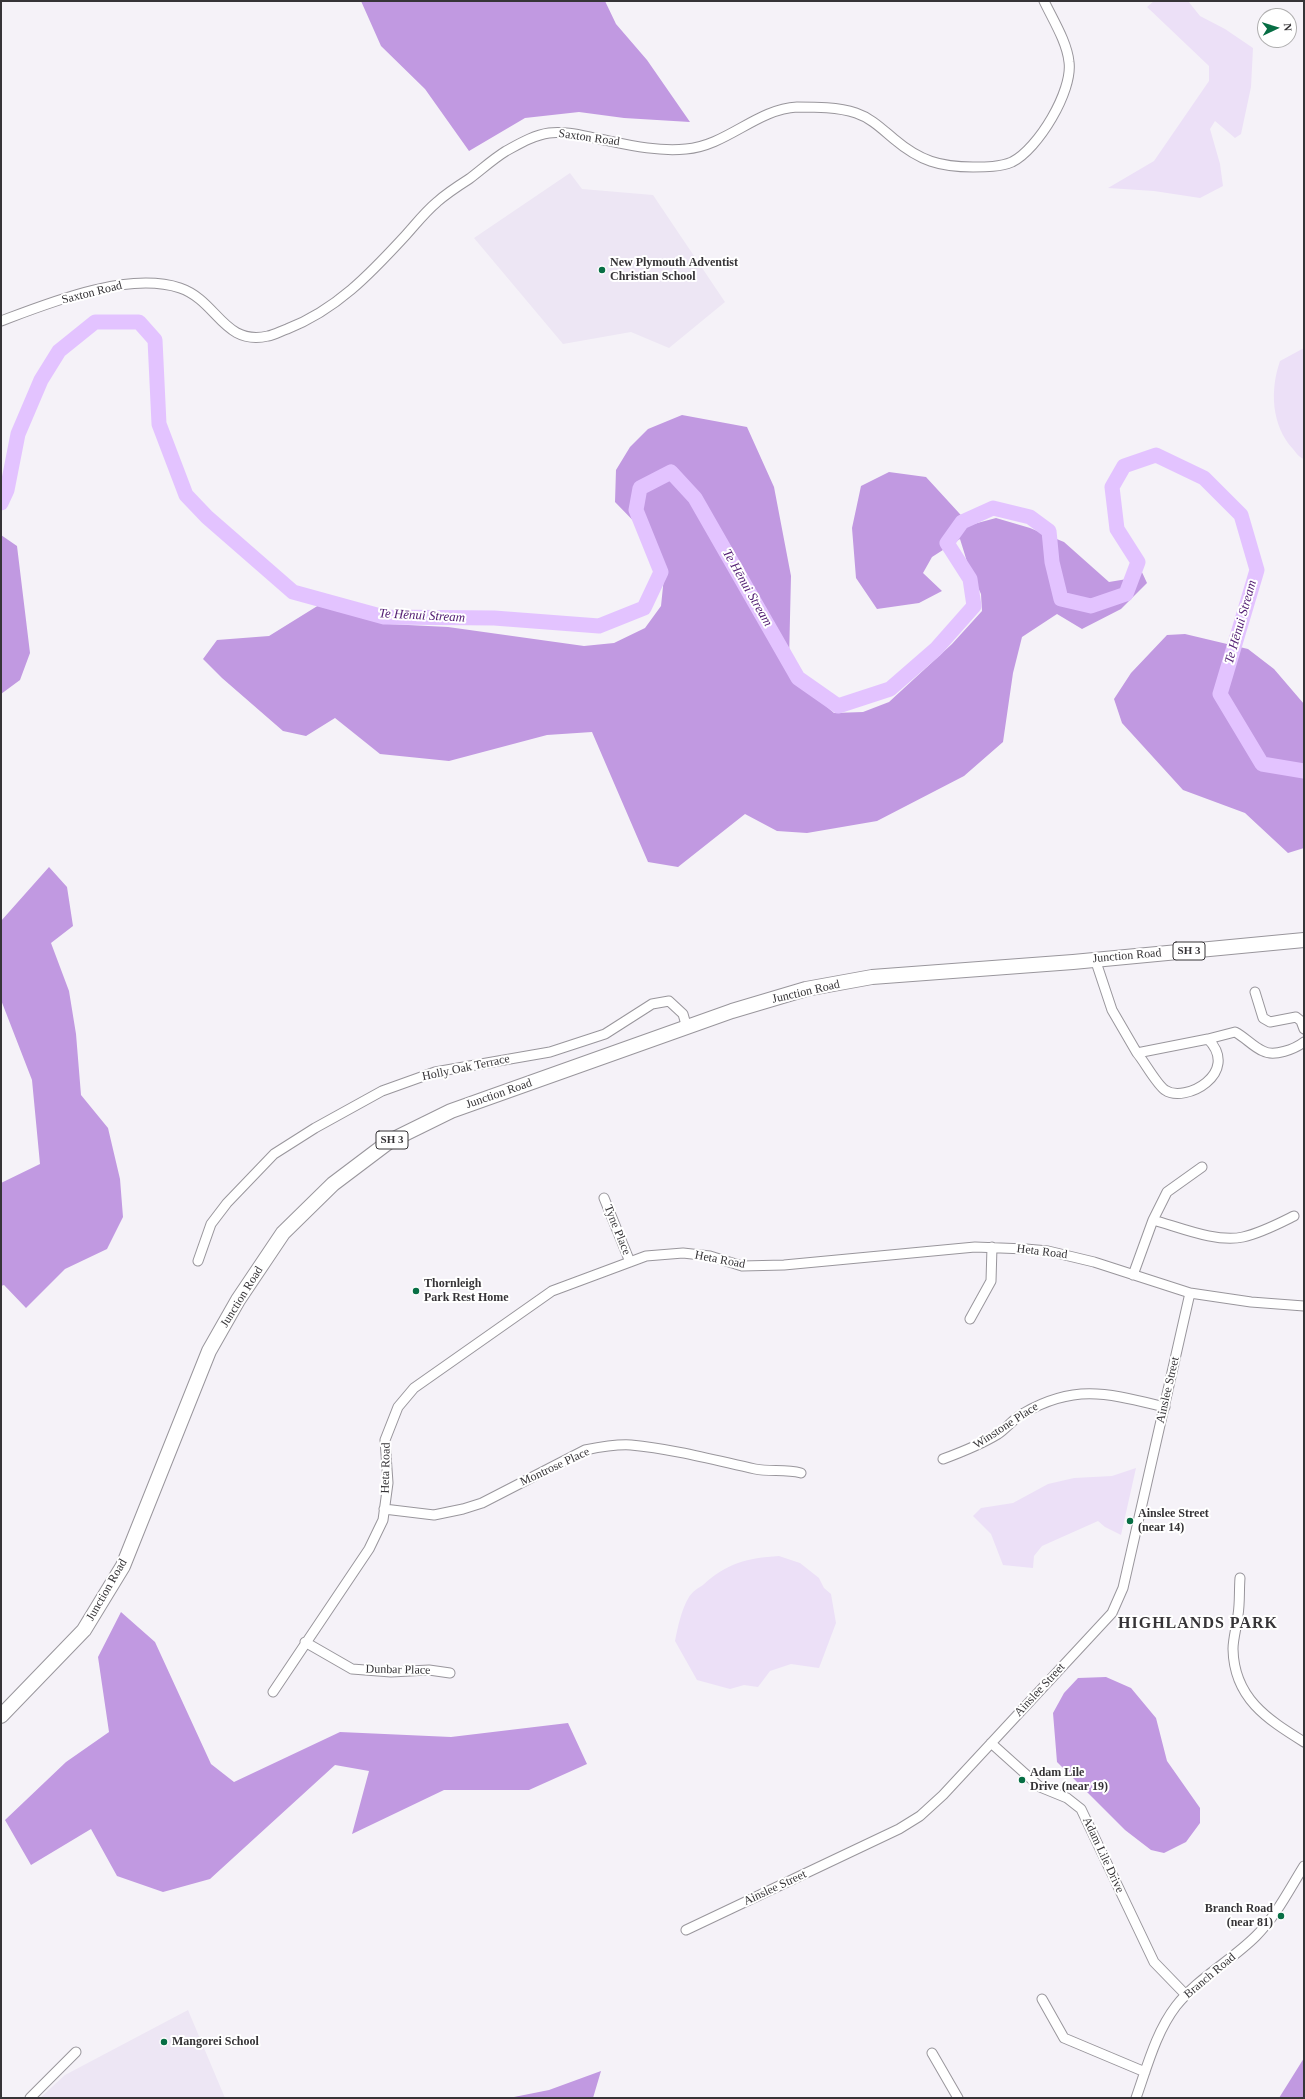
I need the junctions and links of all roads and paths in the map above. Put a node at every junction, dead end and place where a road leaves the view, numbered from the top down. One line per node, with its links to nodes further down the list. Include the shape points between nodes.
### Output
1 (1044, 1): 2 (street, Saxton Road, via 1068,54 1069,75 1057,108 1039,138 1020,157 1002,165 953,166 930,162 903,147 866,118 844,110 825,108 786,108 691,149 662,150 569,133 550,133 506,151 436,203 387,256 331,307 304,322 268,336 244,338 228,328 199,297 180,288 150,282 111,286)
2 (1, 321)
3 (1304, 940): 4 (highway, Junction Road / SH 3)
4 (1095, 959): 6 (highway, Junction Road / SH 3, via 872,977 806,989 732,1011); 10 (street, via 1112,1010)
5 (1255, 992): 7 (street, via 1263,1018 1270,1022 1296,1017 1301,1020)
6 (687, 1028): 16 (street, Holly Oak Terrace, via 683,1014 669,1001 652,1004 605,1034 550,1052 435,1072 382,1091 274,1154 227,1203 211,1224); 30 (highway, Junction Road / SH 3, via 451,1111 390,1141 333,1184 283,1233 238,1300 209,1351 123,1566 84,1630)
7 (1304, 1029)
8 (1208, 1039): 9 (street, via 1234,1032 1263,1052 1274,1053); 10 (street); 10 (street, via 1216,1050 1219,1068 1202,1086 1175,1094 1164,1090)
9 (1304, 1042)
10 (1137, 1053)
11 (1202, 1167): 14 (street, via 1167,1192)
12 (604, 1198): 17 (street, Tyne Place)
13 (1294, 1216): 14 (street, via 1265,1230 1234,1238 1219,1238)
14 (1153, 1220): 18 (street)
15 (992, 1248): 17 (street, Heta Road, via 975,1247 784,1265 742,1266 710,1256 683,1253 646,1256); 18 (street, Heta Road, via 1026,1249 1073,1256); 21 (street, via 991,1281)
16 (198, 1261)
17 (630, 1262): 25 (street, Heta Road, via 552,1291 414,1388 398,1407 385,1440 388,1483)
18 (1134, 1275): 19 (street, Heta Road)
19 (1190, 1293): 20 (street, Heta Road, via 1251,1302); 22 (street, Ainslee Street)
20 (1304, 1306)
21 (970, 1318)
22 (1165, 1406): 23 (street, Winstone Place, via 1107,1393 1062,1396 1022,1414 970,1450); 32 (street, Ainslee Street, via 1123,1588 1116,1606 1106,1620)
23 (943, 1459)
24 (801, 1473): 25 (street, Montrose Place, via 790,1470 756,1470 722,1460 630,1445 603,1447 585,1450 482,1503 463,1509 434,1515)
25 (384, 1509): 27 (street, Heta Road, via 383,1520 369,1549)
26 (1240, 1578): 31 (street, via 1233,1649 1237,1674 1258,1710)
27 (305, 1642): 28 (street, Dunbar Place, via 352,1669 391,1672 429,1670); 29 (street, Heta Road)
28 (450, 1673)
29 (273, 1692)
30 (1, 1716)
31 (1304, 1742)
32 (991, 1743): 34 (street, Ainslee Street, via 932,1806 910,1823); 35 (street, Adam Lile Drive, via 1040,1787 1067,1798 1081,1809 1154,1962)
33 (1304, 1866): 35 (street, Branch Road, via 1266,1926)
34 (686, 1930)
35 (1186, 1995): 39 (street, Branch Road, via 1166,2021)
36 (1042, 1999): 39 (street, via 1064,2038)
37 (76, 2052): 40 (street)
38 (932, 2053): 41 (street)
39 (1145, 2072): 42 (street, Branch Road)
40 (30, 2098)
41 (958, 2098)
42 (1136, 2098)

